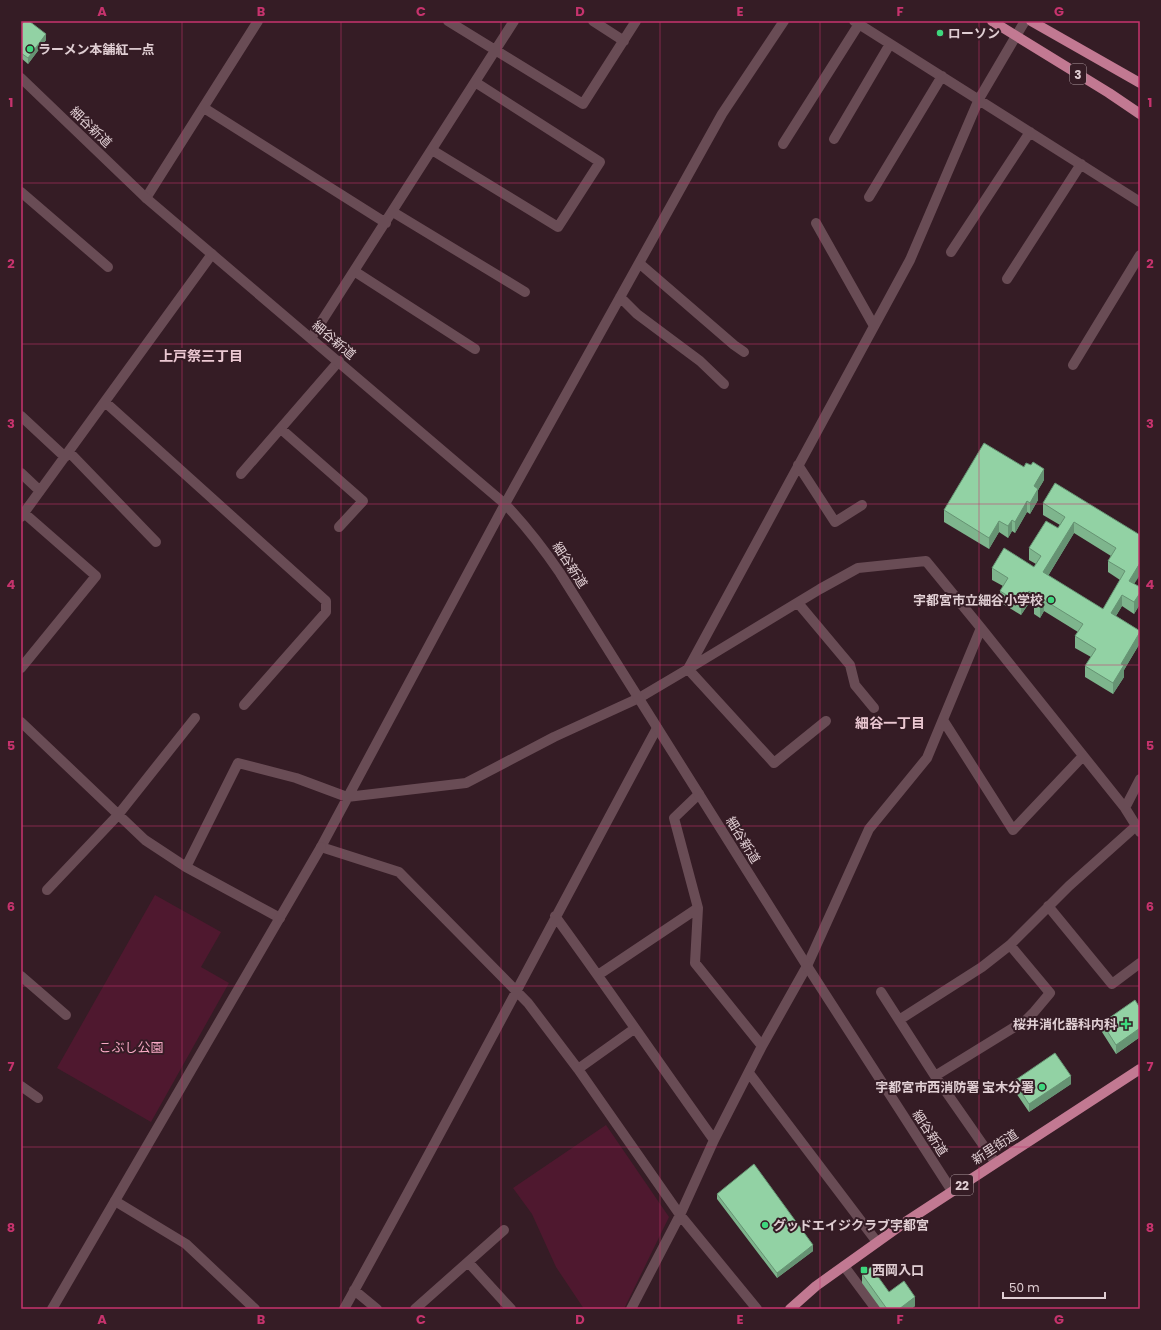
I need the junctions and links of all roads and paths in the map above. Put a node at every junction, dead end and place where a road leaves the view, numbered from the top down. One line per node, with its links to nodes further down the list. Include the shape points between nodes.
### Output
1 (258, 21): 20 (street)
2 (448, 21): 14 (street)
3 (514, 21): 14 (street)
4 (593, 21): 12 (street)
5 (636, 21): 12 (street)
6 (784, 21): 37 (street, via 722,114)
7 (992, 21): 11 (main road, 3)
8 (1025, 21): 11 (street)
9 (1031, 21): 18 (main road, 3)
10 (856, 22): 13 (street); 24 (street)
11 (1016, 36): 19 (street); 21 (main road, 3)
12 (624, 41): 14 (street, via 583,104)
13 (890, 44): 15 (street); 23 (street)
14 (495, 51): 17 (street)
15 (942, 76): 19 (street); 28 (street)
16 (21, 78): 29 (street, 細谷新道)
17 (475, 82): 25 (street); 25 (street, via 600,162 558,228)
18 (1140, 83)
19 (979, 99): 22 (street); 43 (street, via 910,260)
20 (204, 108): 29 (street); 32 (street)
21 (1140, 114)
22 (1030, 132): 26 (street); 34 (street)
23 (834, 139)
24 (783, 144)
25 (432, 150): 31 (street)
26 (1081, 164): 30 (street); 40 (street)
27 (21, 192): 38 (street)
28 (869, 197)
29 (146, 198): 35 (street, 細谷新道)
30 (1140, 202)
31 (393, 212): 32 (street); 41 (street)
32 (386, 222): 39 (street)
33 (816, 223): 43 (street)
34 (951, 252)
35 (212, 254): 44 (street, 細谷新道); 50 (street)
36 (1140, 255): 48 (street)
37 (639, 263): 42 (street); 46 (street)
38 (108, 267)
39 (354, 271): 44 (street); 45 (street)
40 (1007, 279)
41 (525, 292)
42 (620, 298): 49 (street, via 637,314 700,361); 58 (street)
43 (874, 326): 54 (street)
44 (311, 338): 47 (street, 細谷新道)
45 (475, 349)
46 (744, 352)
47 (339, 361): 52 (street); 58 (street, 細谷新道)
48 (1073, 365)
49 (724, 384)
50 (105, 402): 53 (street); 68 (street, via 326,601 326,612)
51 (21, 416): 53 (street)
52 (281, 429): 56 (street); 61 (street, via 363,501)
53 (67, 455): 57 (street); 62 (street)
54 (798, 465): 59 (street, via 835,522); 66 (street)
55 (21, 473): 57 (street)
56 (242, 474)
57 (40, 491): 60 (street)
58 (506, 504): 67 (street, 細谷新道, via 543,548); 78 (street)
59 (862, 505)
60 (23, 515): 65 (street, via 96,576)
61 (339, 527)
62 (156, 542)
63 (798, 603): 64 (street, via 858,568 926,561); 66 (street); 69 (street, via 850,665 855,685)
64 (982, 628): 71 (street); 75 (street)
65 (21, 668)
66 (688, 669): 67 (street); 72 (street, via 774,763)
67 (639, 698): 74 (street, 細谷新道); 78 (street, via 554,737 466,783)
68 (244, 705)
69 (874, 708)
70 (195, 718): 80 (street)
71 (943, 720): 75 (street, via 1013,830); 91 (street, via 927,758 869,829)
72 (826, 721)
73 (21, 722): 80 (street)
74 (657, 728): 77 (street, 細谷新道); 87 (street)
75 (1083, 756): 79 (street)
76 (1140, 779): 79 (street)
77 (699, 794): 86 (street, via 674,818); 91 (street, 細谷新道)
78 (347, 797): 82 (street); 83 (street, via 296,778 238,763)
79 (1125, 808): 81 (street)
80 (118, 815): 83 (street, via 145,840); 84 (street)
81 (1138, 829): 85 (street, via 1103,854)
82 (321, 847): 88 (street); 94 (street, via 399,872)
83 (186, 867): 88 (street)
84 (47, 890)
85 (1048, 906): 89 (street); 90 (street, via 1112,984)
86 (698, 908): 92 (street); 99 (street, via 695,963)
87 (555, 916): 92 (street); 94 (street)
88 (280, 918): 109 (street)
89 (1010, 945): 97 (street, via 982,967); 103 (street, via 1050,993 1026,1020)
90 (1140, 963)
91 (807, 966): 99 (street); 108 (street, 細谷新道)
92 (598, 975): 98 (street)
93 (21, 976): 96 (street)
94 (516, 991): 100 (street); 115 (street)
95 (881, 992): 97 (street)
96 (66, 1015)
97 (899, 1020): 103 (street)
98 (634, 1029): 100 (street); 106 (street)
99 (762, 1046): 102 (street)
100 (578, 1069): 110 (street)
101 (1140, 1069): 107 (main road, 新里街道 / 22)
102 (749, 1073): 106 (street); 112 (street)
103 (935, 1076): 107 (street)
104 (21, 1086): 105 (street)
105 (38, 1098)
106 (714, 1140): 110 (street)
107 (995, 1162): 108 (main road, 新里街道 / 22)
108 (952, 1191): 112 (main road, 新里街道 / 22)
109 (115, 1201): 116 (street); 117 (street, via 186,1244)
110 (680, 1215): 122 (street); 123 (street)
111 (504, 1230): 113 (street)
112 (877, 1242): 114 (main road, 新里街道 / 22)
113 (468, 1262): 120 (street); 121 (street)
114 (844, 1266): 124 (main road, 新里街道 / 22); 125 (street)
115 (354, 1290): 118 (street); 119 (street)
116 (52, 1309)
117 (255, 1309)
118 (344, 1309)
119 (377, 1309)
120 (414, 1309)
121 (511, 1309)
122 (631, 1309)
123 (757, 1309)
124 (790, 1309)
125 (876, 1309)

